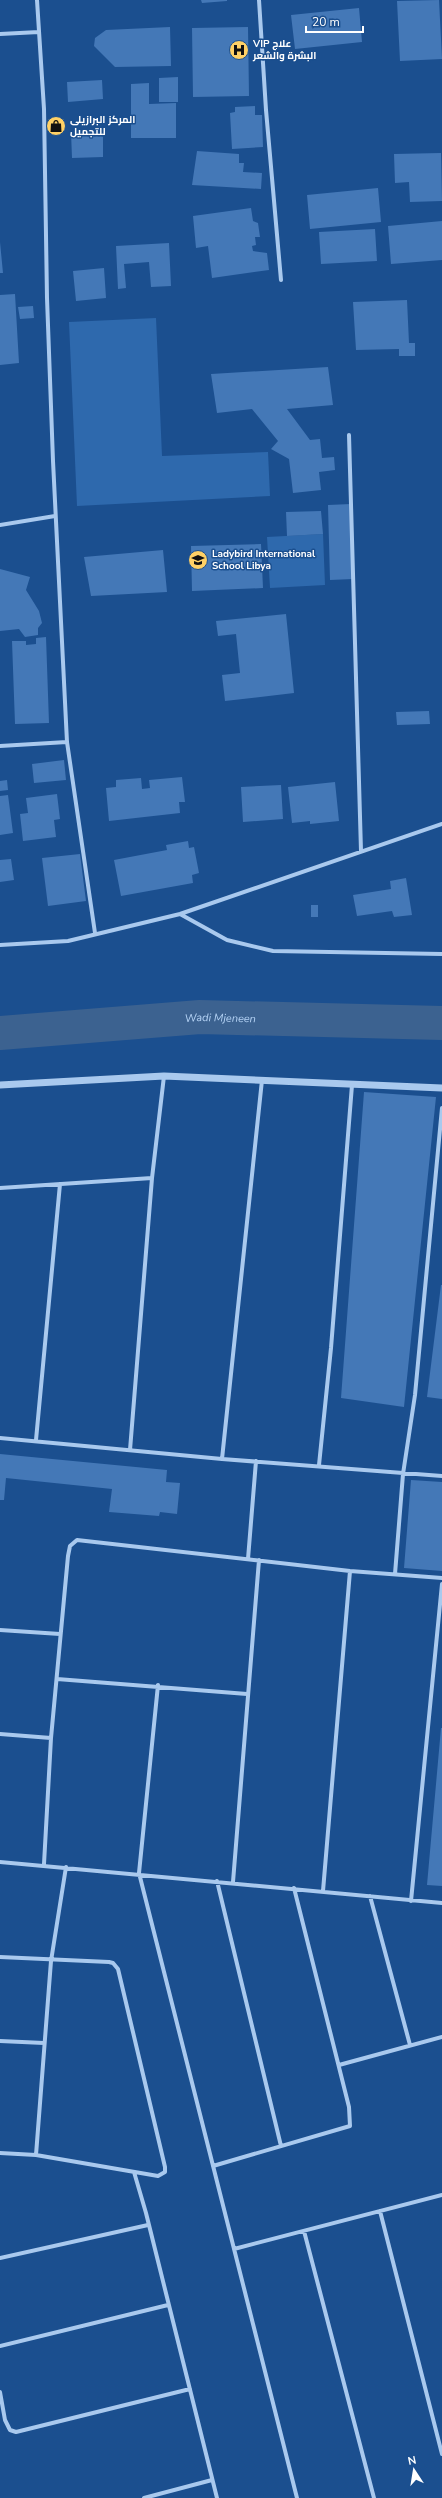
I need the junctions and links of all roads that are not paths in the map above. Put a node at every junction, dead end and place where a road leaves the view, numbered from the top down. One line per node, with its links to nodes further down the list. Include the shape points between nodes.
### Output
1 (37, 0): 3 (street)
2 (259, 0): 5 (street)
3 (39, 32): 4 (street); 7 (street, via 44,109 47,298)
4 (0, 34)
5 (281, 280)
6 (349, 435): 12 (street)
7 (55, 516): 8 (street); 9 (street)
8 (0, 525)
9 (67, 742): 10 (street); 14 (street)
10 (0, 746)
11 (442, 824): 12 (street)
12 (361, 851): 13 (street)
13 (180, 914): 14 (street); 16 (street, via 227,940 273,951)
14 (95, 933): 15 (street, via 68,941)
15 (0, 945)
16 (442, 954)
17 (164, 1076): 18 (street); 19 (street); 23 (street)
18 (262, 1079): 20 (street); 29 (street)
19 (0, 1085)
20 (352, 1085): 21 (street); 31 (street)
21 (442, 1088)
22 (442, 1108): 32 (street, via 415,1395)
23 (152, 1178): 24 (street); 28 (street)
24 (60, 1184): 25 (street); 27 (street)
25 (0, 1188)
26 (0, 1438): 27 (street)
27 (36, 1440): 28 (street)
28 (130, 1450): 29 (street)
29 (222, 1459): 30 (street)
30 (256, 1461): 31 (street); 34 (street)
31 (319, 1465): 32 (street)
32 (403, 1474): 33 (street); 37 (street)
33 (442, 1476)
34 (248, 1559): 35 (street); 41 (street, via 77,1540 70,1546 68,1556)
35 (259, 1560): 36 (street); 44 (street)
36 (350, 1571): 37 (street); 54 (street)
37 (395, 1574): 38 (street)
38 (442, 1578)
39 (442, 1584): 56 (street)
40 (0, 1630): 41 (street)
41 (60, 1634): 42 (street)
42 (58, 1679): 43 (street); 46 (street)
43 (158, 1685): 44 (street); 50 (street)
44 (247, 1694): 52 (street)
45 (0, 1734): 46 (street)
46 (51, 1738): 48 (street)
47 (0, 1862): 48 (street)
48 (44, 1864): 49 (street)
49 (66, 1867): 50 (street); 59 (street)
50 (139, 1873): 51 (street); 68 (street)
51 (217, 1881): 52 (street); 65 (street)
52 (233, 1882): 53 (street)
53 (294, 1888): 54 (street); 64 (street)
54 (323, 1891): 55 (street)
55 (370, 1896): 56 (street); 63 (street)
56 (411, 1901): 57 (street)
57 (442, 1903)
58 (0, 1957): 59 (street)
59 (51, 1961): 62 (street); 69 (street, via 109,1962 118,1969 165,2167 165,2172 158,2176)
60 (442, 2037): 63 (street)
61 (0, 2041): 62 (street)
62 (44, 2043): 67 (street)
63 (410, 2045): 64 (street)
64 (339, 2065): 65 (street, via 350,2112 350,2126)
65 (281, 2146): 68 (street)
66 (0, 2152): 67 (street)
67 (36, 2155): 69 (street)
68 (213, 2166): 74 (street)
69 (134, 2172): 72 (street)
70 (442, 2195): 71 (street)
71 (380, 2211): 73 (street); 80 (street)
72 (148, 2225): 75 (street); 76 (street)
73 (304, 2231): 74 (street); 86 (street)
74 (234, 2250): 85 (street)
75 (0, 2258)
76 (168, 2305): 77 (street); 78 (street)
77 (0, 2346)
78 (190, 2389): 79 (street, via 16,2432 10,2430 6,2420); 81 (street)
79 (0, 2392)
80 (442, 2454)
81 (212, 2480): 82 (street); 84 (street)
82 (162, 2496): 83 (street)
83 (144, 2498)
84 (217, 2498)
85 (297, 2498)
86 (374, 2498)

